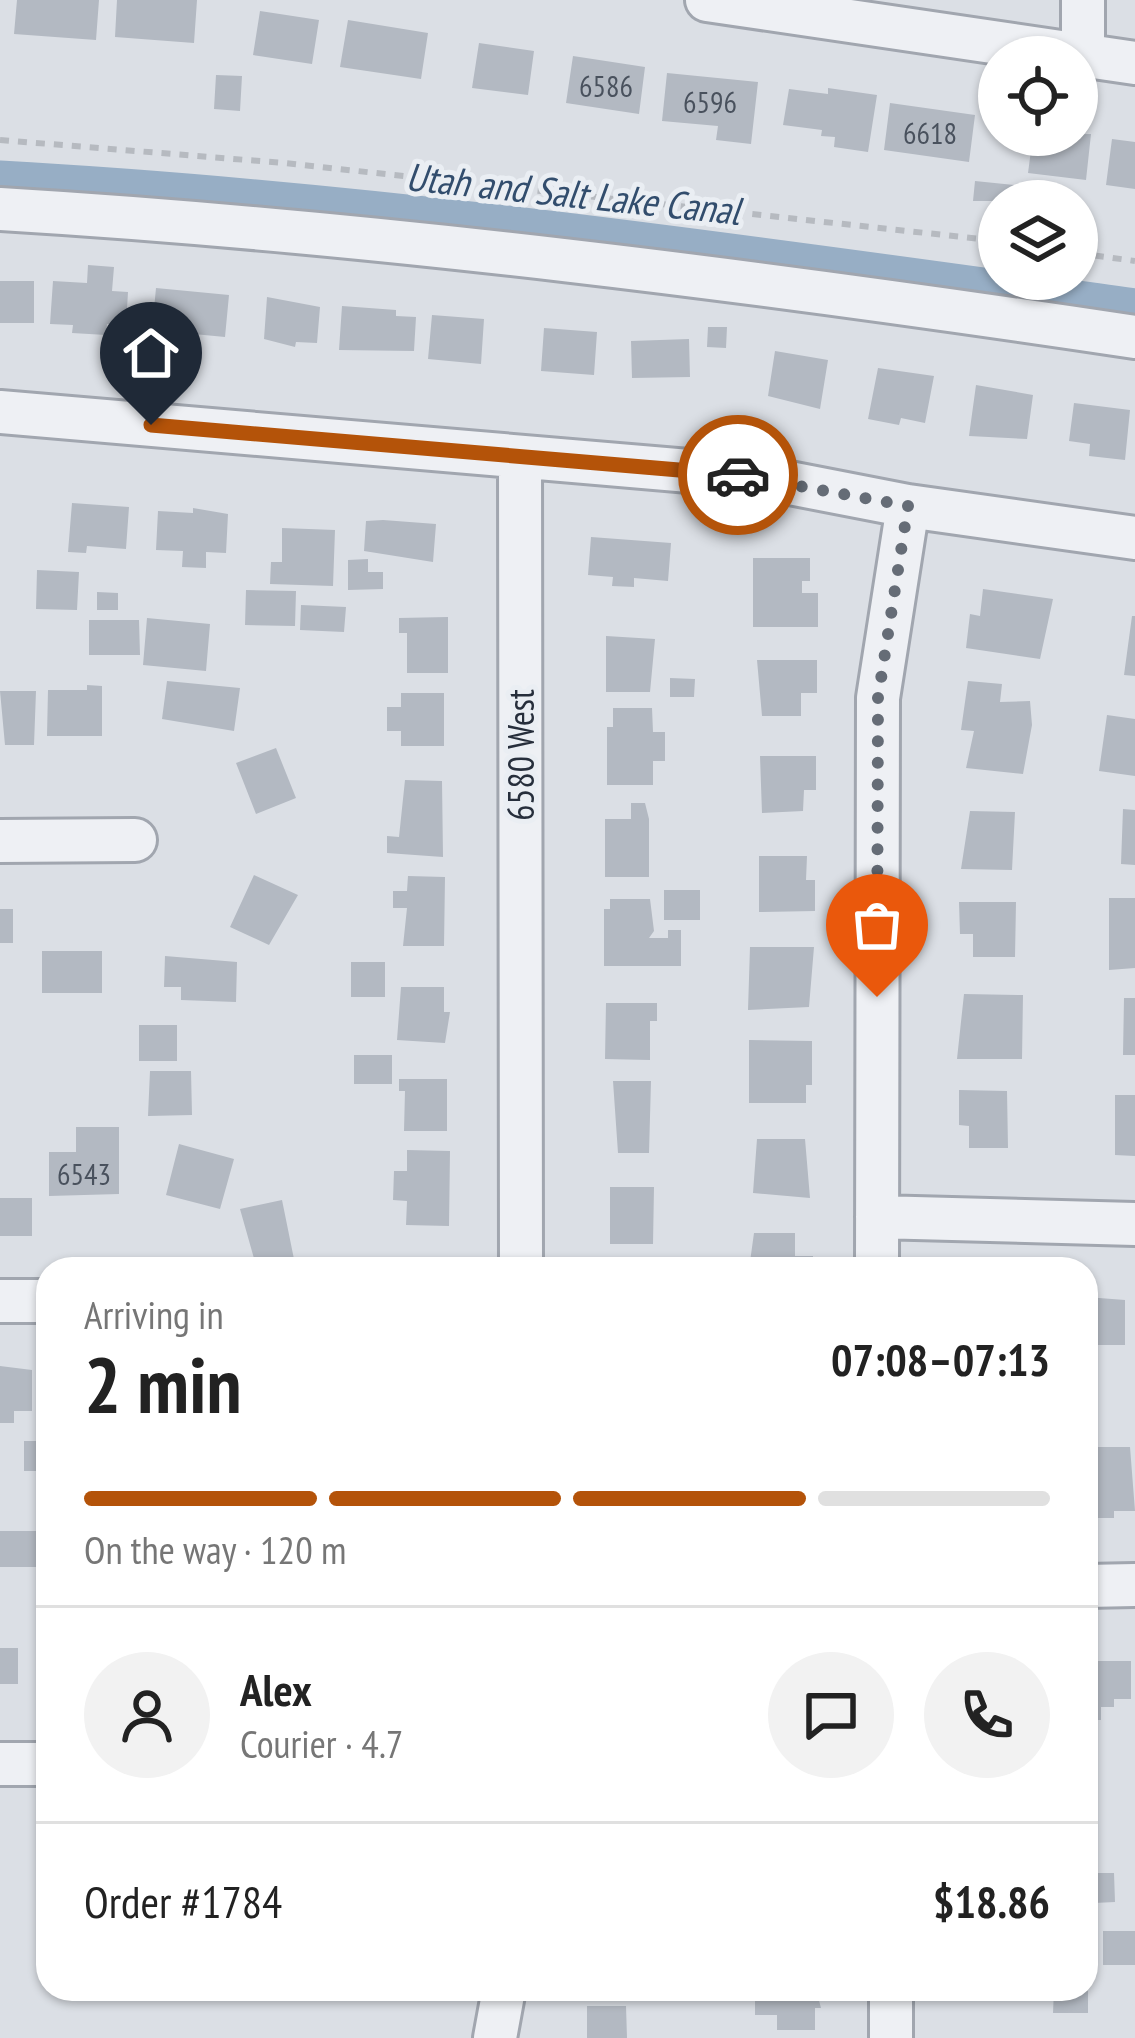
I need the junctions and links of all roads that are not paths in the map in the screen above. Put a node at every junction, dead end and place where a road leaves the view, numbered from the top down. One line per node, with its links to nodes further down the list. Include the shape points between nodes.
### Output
1 (707, 0): 4 (street)
2 (1083, 0): 3 (street)
3 (1083, 36)
4 (978, 40)
5 (1098, 57): 6 (street)
6 (1135, 63)
7 (0, 209): 8 (street, via 167,219 676,275)
8 (1135, 337)
9 (0, 412): 10 (street)
10 (520, 458): 11 (street, via 698,471); 17 (street, 6580 West)
11 (908, 506): 12 (street); 15 (street, via 878,698)
12 (1135, 538)
13 (135, 840): 14 (street)
14 (0, 841)
15 (877, 1217): 16 (street); 18 (street)
16 (1135, 1224)
17 (521, 1257)
18 (877, 1257)
19 (0, 1301): 20 (street)
20 (36, 1301)
21 (1098, 1586): 22 (street)
22 (1135, 1586)
23 (0, 1764): 24 (street)
24 (36, 1764)
25 (502, 2001): 27 (street)
26 (891, 2001): 28 (street)
27 (495, 2038)
28 (892, 2038)

